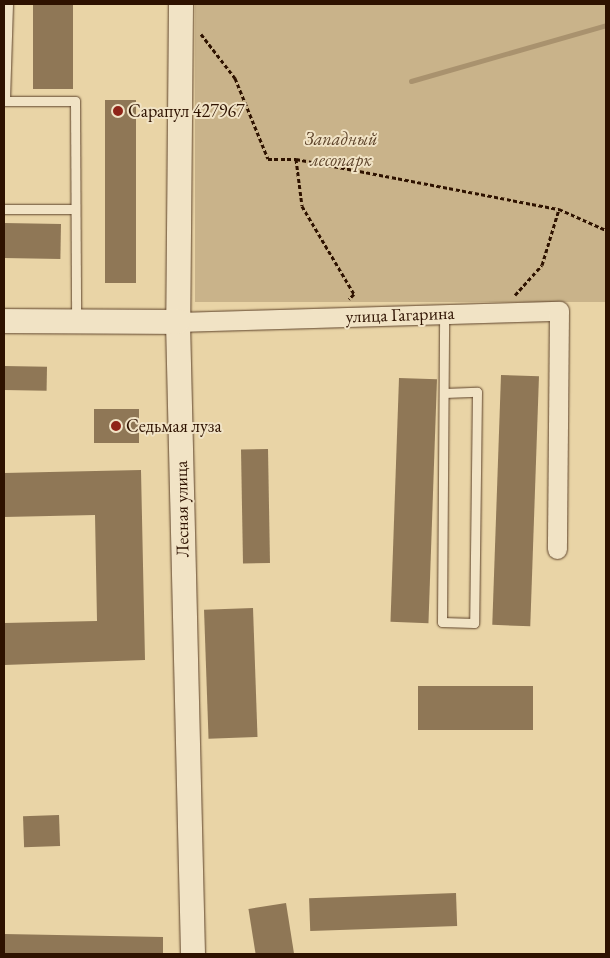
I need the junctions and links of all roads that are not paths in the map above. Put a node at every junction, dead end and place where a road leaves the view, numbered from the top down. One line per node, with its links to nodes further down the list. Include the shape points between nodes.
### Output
1 (8, 4): 4 (lane, via 5,101 75,101)
2 (181, 6): 8 (street, Лесная улица)
3 (4, 209): 4 (lane)
4 (75, 209): 7 (lane)
5 (444, 314): 8 (street, улица Гагарина); 9 (lane); 10 (street, улица Гагарина, via 559,311)
6 (4, 321): 7 (street, улица Гагарина)
7 (76, 321): 8 (street, улица Гагарина)
8 (178, 322): 11 (street, Лесная улица)
9 (444, 393): 9 (lane, via 442,622 474,623 477,392)
10 (557, 549)
11 (193, 954)

